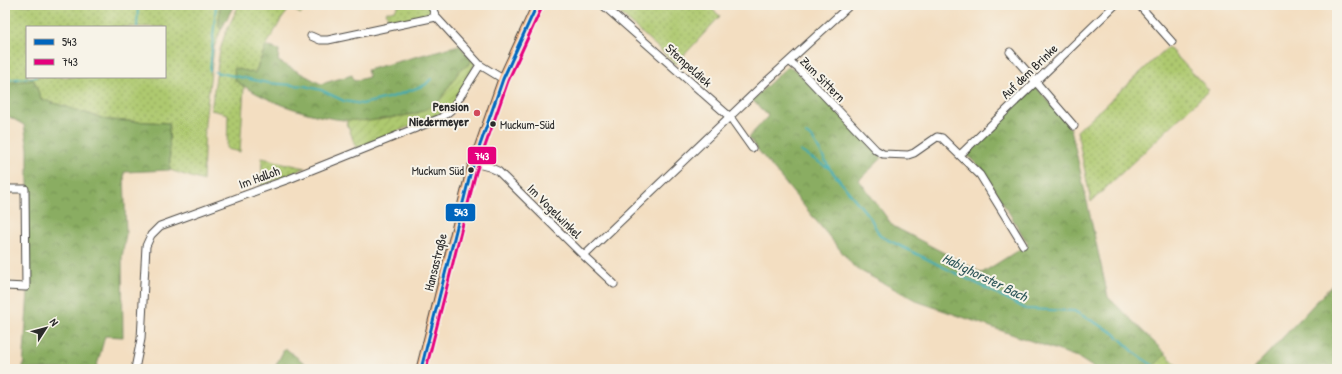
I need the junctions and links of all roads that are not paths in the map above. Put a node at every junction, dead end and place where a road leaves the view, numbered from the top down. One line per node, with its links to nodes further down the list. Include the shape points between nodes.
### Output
1 (431, 5): 7 (street)
2 (537, 5): 13 (main road, Hansastraße)
3 (603, 5): 15 (street, Stempeldiek)
4 (850, 5): 11 (street)
5 (1115, 5): 14 (street, Auf dem Brinke)
6 (1139, 5): 9 (street)
7 (436, 17): 8 (street, via 328,40); 12 (street)
8 (311, 36)
9 (1172, 42)
10 (1010, 52): 14 (street)
11 (789, 61): 15 (street, Zum Sittern); 18 (street, Zum Sittern, via 876,150 883,154 908,156 937,137 942,138)
12 (480, 65): 13 (street); 25 (street, Im Halloh, via 452,109 441,118 289,179 160,226 151,235 146,246 141,339)
13 (503, 79): 19 (main road, Hansastraße)
14 (1036, 82): 16 (street); 18 (street, Auf dem Brinke)
15 (730, 117): 17 (street, Stempeldiek); 22 (street, Zum Sittern)
16 (1074, 126)
17 (752, 148)
18 (960, 154): 21 (street, Zum Sittern, via 980,174)
19 (474, 163): 22 (street, Im Vogelwinkel, via 498,171); 26 (main road, Hansastraße)
20 (5, 189): 24 (street, via 25,190 26,287)
21 (1023, 245)
22 (584, 256): 23 (street, Im Vogelwinkel)
23 (614, 284)
24 (5, 286)
25 (135, 369)
26 (421, 369)

